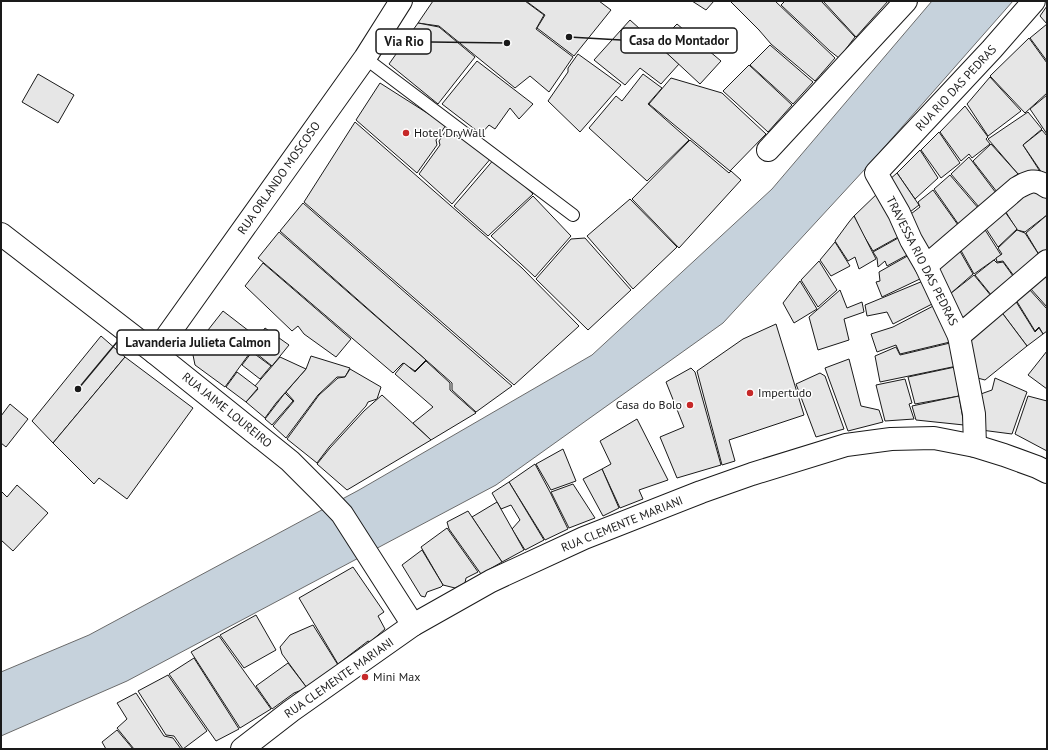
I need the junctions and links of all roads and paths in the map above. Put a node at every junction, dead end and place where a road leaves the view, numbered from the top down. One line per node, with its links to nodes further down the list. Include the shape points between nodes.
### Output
1 (401, 1): 4 (street, RUA ORLANDO MOSCOSO)
2 (906, 1): 5 (street)
3 (1034, 1): 6 (street, RUA RIO DAS PEDRAS)
4 (364, 58): 8 (lane); 13 (street, RUA ORLANDO MOSCOSO)
5 (768, 150)
6 (876, 173): 11 (street, TRAVESSA RIO DAS PEDRAS)
7 (1047, 186): 11 (street, via 1042,182 1026,182)
8 (573, 215)
9 (1, 234): 13 (street, RUA JAIME LOUREIRO)
10 (1047, 261): 12 (street)
11 (926, 266): 12 (street, TRAVESSA RIO DAS PEDRAS)
12 (959, 336): 14 (street, TRAVESSA RIO DAS PEDRAS, via 974,414)
13 (156, 353): 16 (street, RUA JAIME LOUREIRO, via 290,461 324,494 356,534)
14 (975, 446): 15 (street, RUA CLEMENTE MARIANI); 16 (street, RUA CLEMENTE MARIANI, via 934,438 891,439 846,445 752,474 584,538 491,581)
15 (1047, 472)
16 (413, 625): 17 (street, RUA CLEMENTE MARIANI)
17 (242, 749)

